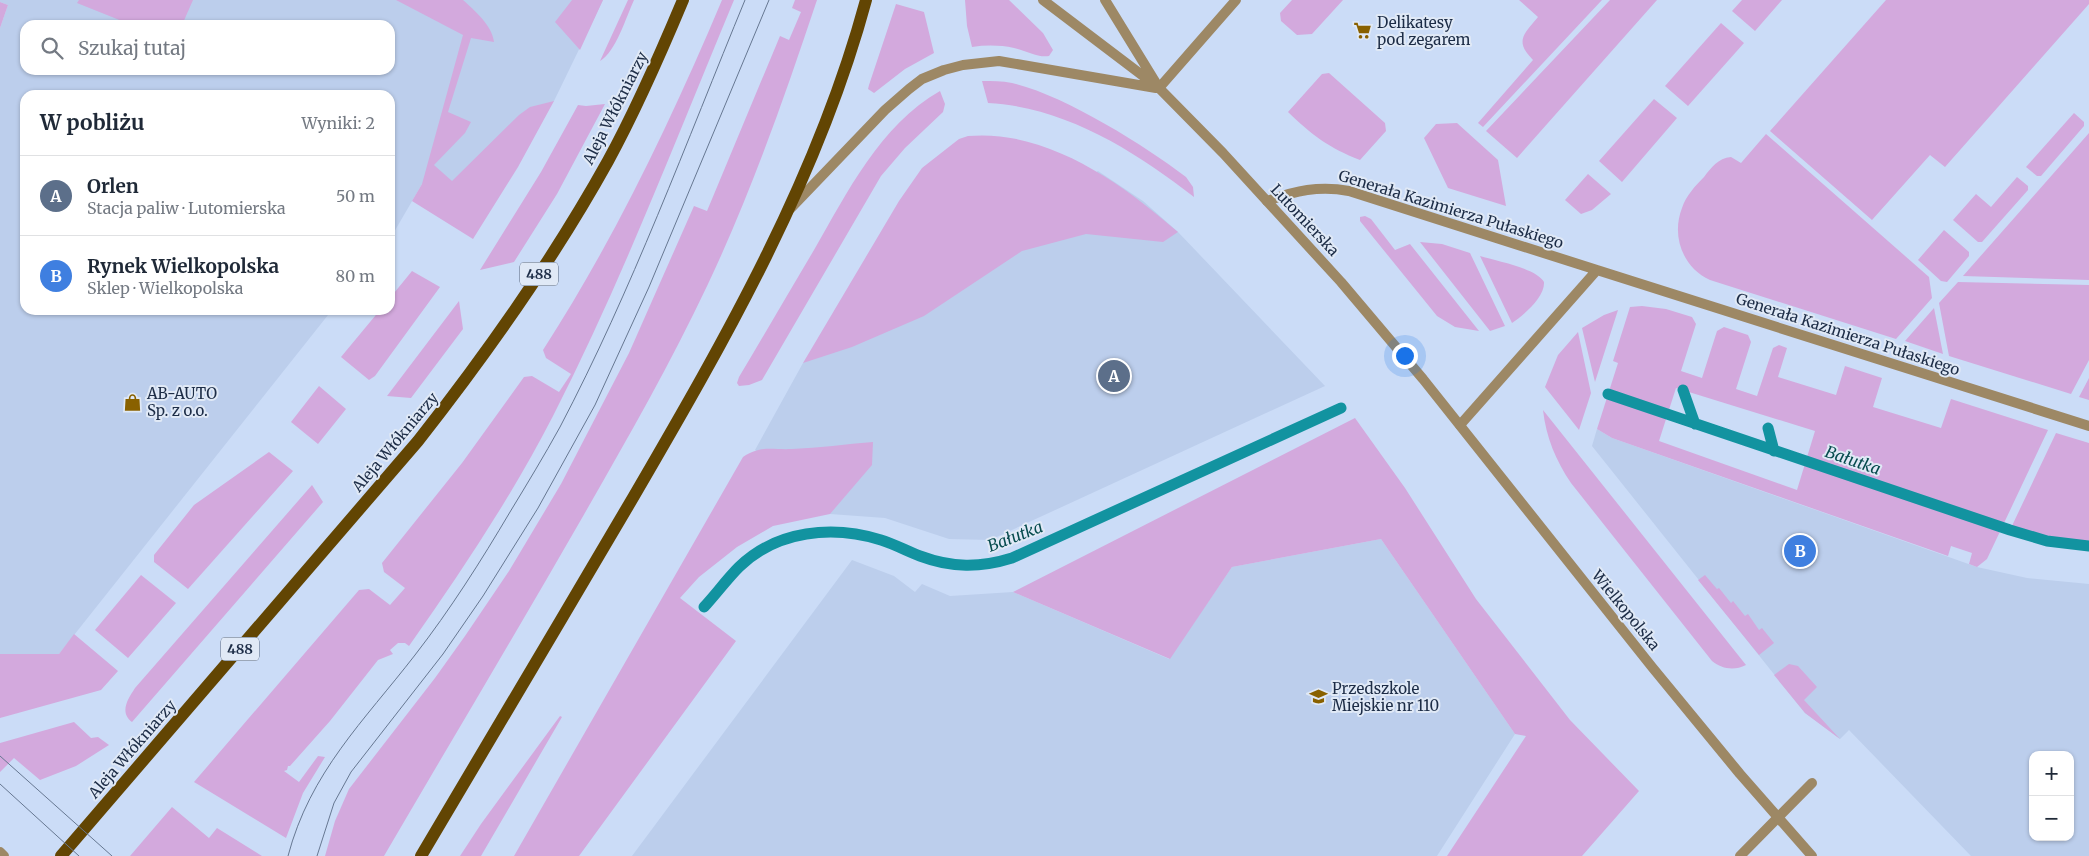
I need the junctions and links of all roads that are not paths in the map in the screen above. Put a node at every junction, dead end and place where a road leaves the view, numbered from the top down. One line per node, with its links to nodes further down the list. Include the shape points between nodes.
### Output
1 (684, 0): 17 (main road, Aleja Włókniarzy / 488, via 608,160 560,244 466,381)
2 (866, 0): 8 (main road, via 839,87)
3 (1043, 0): 6 (street, Lutomierska)
4 (1104, 0): 6 (street, Lutomierska)
5 (1236, 0): 6 (street)
6 (1159, 88): 7 (street, Lutomierska); 8 (street, via 999,61 944,70 922,79 903,94)
7 (1267, 201): 9 (street, Generała Kazimierza Pułaskiego, via 1312,188 1349,191); 10 (street, Lutomierska)
8 (788, 211): 18 (main road, via 764,262 679,418)
9 (1597, 270): 11 (street); 12 (street, Generała Kazimierza Pułaskiego)
10 (1423, 379): 11 (street, Wielkopolska)
11 (1460, 425): 14 (street, Wielkopolska, via 1641,653)
12 (2089, 426)
13 (1812, 783): 14 (street)
14 (1778, 817): 19 (street); 20 (street, Wielkopolska)
15 (0, 852): 16 (street)
16 (4, 856)
17 (61, 856)
18 (422, 856)
19 (1740, 856)
20 (1812, 856)

